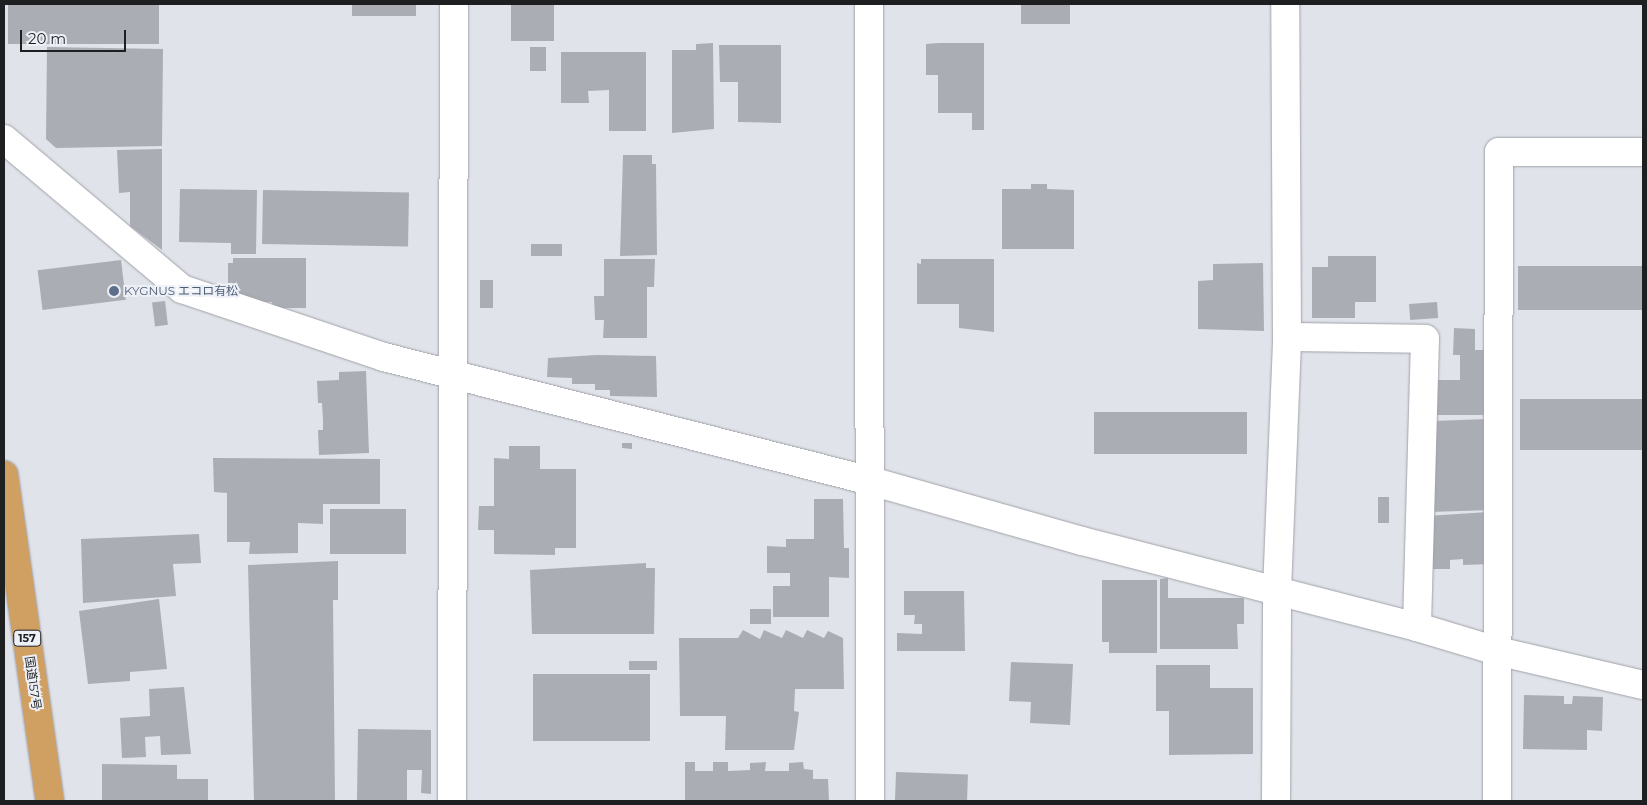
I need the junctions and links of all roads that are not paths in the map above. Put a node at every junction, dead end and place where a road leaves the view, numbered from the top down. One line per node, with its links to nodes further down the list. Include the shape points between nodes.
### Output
1 (454, 4): 7 (street)
2 (869, 4): 9 (street)
3 (1285, 4): 6 (street)
4 (4, 139): 7 (street, via 182,289 384,357)
5 (1643, 152): 12 (street, via 1499,152)
6 (1287, 337): 10 (street); 11 (street, via 1425,339)
7 (451, 373): 9 (street); 15 (street)
8 (4, 475): 14 (highway, 国道157号 / 157)
9 (871, 481): 10 (street); 16 (street)
10 (1277, 592): 11 (street); 17 (street)
11 (1417, 626): 12 (street)
12 (1497, 651): 13 (street); 18 (street)
13 (1643, 685)
14 (50, 801)
15 (452, 801)
16 (870, 801)
17 (1276, 801)
18 (1497, 801)

